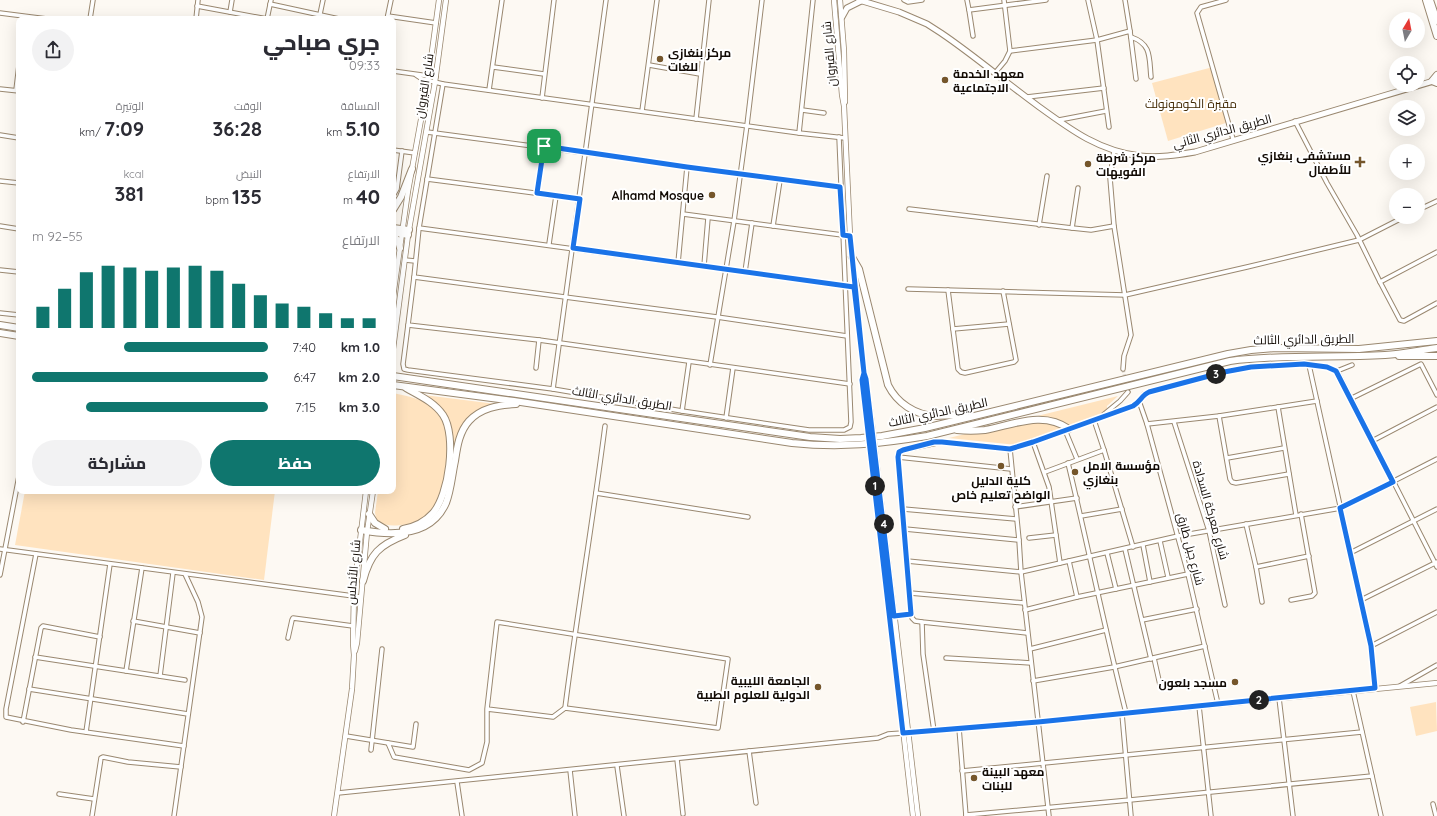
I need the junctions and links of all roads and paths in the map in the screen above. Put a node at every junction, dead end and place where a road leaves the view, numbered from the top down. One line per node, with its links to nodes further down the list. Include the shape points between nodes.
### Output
1 (93, 0): 35 (street)
2 (198, 0): 30 (street)
3 (232, 0): 32 (street)
4 (323, 0): 40 (street)
5 (391, 0): 41 (street)
6 (439, 0): 45 (main road)
7 (446, 0): 61 (main road, شارع القيروان)
8 (502, 0): 53 (street)
9 (554, 0): 56 (street)
10 (606, 0): 71 (street)
11 (657, 0): 52 (street)
12 (708, 0): 57 (street)
13 (762, 0): 80 (street)
14 (813, 0): 73 (street)
15 (834, 0): 72 (main road, شارع القيروان)
16 (840, 0): 42 (main road, شارع القيروان)
17 (860, 0): 42 (main road, via 846,8); 55 (main road, الطريق الدائري الثاني, via 927,24)
18 (904, 0): 19 (street)
19 (922, 0)
20 (967, 0): 31 (street)
21 (1004, 0): 29 (street)
22 (1046, 0): 29 (street)
23 (1088, 0): 50 (street)
24 (1125, 0): 46 (street)
25 (1226, 0): 89 (street, via 1201,7 1197,13)
26 (1426, 0): 48 (highway)
27 (1430, 0): 44 (highway)
28 (271, 2): 38 (street); 39 (street)
29 (1005, 5): 31 (street); 51 (street)
30 (197, 6): 32 (street); 36 (street)
31 (969, 10): 47 (street)
32 (230, 12): 37 (street)
33 (0, 13): 34 (street)
34 (16, 16)
35 (90, 16)
36 (196, 16)
37 (251, 16)
38 (268, 16)
39 (317, 16)
40 (320, 16)
41 (388, 16)
42 (842, 17): 72 (main road, شارع القيروان)
43 (396, 18): 45 (street)
44 (1437, 21)
45 (436, 23): 60 (main road)
46 (1130, 31): 49 (street); 50 (street)
47 (973, 36)
48 (1437, 36)
49 (1131, 37): 58 (street, via 1147,46); 62 (street)
50 (1097, 40): 51 (street); 66 (street)
51 (1010, 51): 55 (street)
52 (649, 65): 57 (street); 74 (street)
53 (493, 67): 56 (street); 68 (street)
54 (396, 72): 60 (street)
55 (995, 73): 69 (main road, الطريق الدائري الثاني)
56 (544, 74): 70 (street)
57 (700, 74): 77 (street)
58 (1151, 76)
59 (1437, 76): 63 (highway)
60 (428, 78): 61 (street); 95 (main road)
61 (435, 80): 64 (street); 82 (main road, شارع القيروان)
62 (1136, 80)
63 (1435, 81): 79 (main road, الطريق الدائري الثاني)
64 (443, 84): 68 (street); 83 (street)
65 (0, 88): 67 (street)
66 (1104, 88): 69 (street); 75 (street)
67 (16, 90)
68 (489, 90): 70 (street)
69 (1026, 97): 78 (main road, الطريق الدائري الثاني)
70 (542, 98): 71 (street)
71 (592, 105): 74 (street); 94 (street)
72 (844, 106): 88 (main road, شارع القيروان)
73 (802, 110): 76 (street); 84 (street)
74 (642, 111): 77 (street)
75 (1106, 111): 78 (street); 81 (street)
76 (824, 113)
77 (696, 119): 80 (street)
78 (1058, 121): 93 (main road, الطريق الدائري الثاني, via 1087,140)
79 (1295, 121): 89 (main road, الطريق الدائري الثاني); 132 (street)
80 (747, 125): 84 (street); 98 (street)
81 (1109, 127)
82 (427, 132): 83 (street); 128 (main road, شارع القيروان)
83 (434, 132): 90 (street); 100 (street)
84 (799, 133): 86 (street)
85 (0, 135): 87 (street)
86 (839, 137): 88 (street); 104 (street)
87 (16, 138)
88 (845, 138): 130 (main road, شارع القيروان)
89 (1233, 139): 93 (main road, الطريق الدائري الثاني, via 1195,152 1158,157)
90 (544, 146): 94 (street); 107 (street)
91 (396, 150): 92 (street)
92 (402, 151): 95 (street); 106 (street)
93 (1114, 151): 122 (street, via 1110,178)
94 (585, 152): 96 (street); 109 (street)
95 (415, 153): 97 (main road)
96 (687, 167): 98 (street); 114 (street)
97 (412, 169): 111 (highway); 128 (main road)
98 (740, 174): 102 (street); 116 (street)
99 (1046, 176): 119 (street)
100 (428, 179): 107 (street); 123 (street)
101 (0, 180): 103 (street)
102 (780, 180): 104 (street); 121 (street)
103 (16, 183)
104 (840, 187): 129 (street)
105 (1078, 188): 124 (street)
106 (396, 191)
107 (537, 193): 108 (street)
108 (556, 196): 109 (street); 133 (street)
109 (580, 199): 135 (street)
110 (1437, 201): 112 (street)
111 (396, 205)
112 (1425, 207)
113 (909, 209): 119 (street)
114 (683, 214): 115 (street); 140 (street)
115 (708, 218): 116 (street); 141 (street)
116 (734, 221): 117 (street); 142 (street)
117 (752, 224): 121 (street); 145 (street)
118 (1390, 224): 132 (street)
119 (1039, 225): 124 (street)
120 (0, 226): 125 (street)
121 (773, 226): 129 (street)
122 (1114, 226): 124 (street, via 1091,230); 154 (street)
123 (419, 228): 133 (street); 139 (street)
124 (1072, 228)
125 (16, 229)
126 (396, 229): 128 (highway)
127 (396, 232): 128 (highway)
128 (405, 232): 134 (main road); 138 (main road)
129 (843, 235): 130 (street); 149 (street)
130 (850, 236): 137 (main road, شارع القيروان)
131 (396, 239): 134 (highway)
132 (1359, 240): 148 (street); 154 (street)
133 (548, 244): 135 (street)
134 (400, 248): 146 (main road)
135 (573, 248): 140 (street); 155 (street)
136 (1437, 252): 148 (street)
137 (852, 257): 150 (main road, شارع القيروان); 200 (highway, via 858,268 888,385 893,394 906,407 924,415)
138 (405, 260): 139 (street); 164 (main road)
139 (415, 261): 147 (street)
140 (678, 263): 141 (street)
141 (704, 266): 142 (street)
142 (726, 269): 145 (street); 159 (street)
143 (0, 270): 144 (street)
144 (16, 272)
145 (745, 272): 149 (street)
146 (396, 276)
147 (414, 277): 155 (street); 162 (street)
148 (1380, 282): 156 (street, via 1402,321)
149 (845, 286): 150 (street); 168 (street)
150 (854, 287): 215 (main road, شارع القيروان, bridge, via 864,373 862,380)
151 (908, 289): 152 (street)
152 (948, 290): 153 (street); 165 (street)
153 (1002, 291): 154 (street); 160 (street)
154 (1125, 295): 183 (street, via 1130,335 1124,356)
155 (566, 297): 159 (street); 172 (street)
156 (1437, 303)
157 (0, 313): 158 (street)
158 (16, 315)
159 (717, 317): 168 (street); 178 (street)
160 (1009, 324): 165 (street); 165 (street, via 1016,360 965,373 958,369)
161 (0, 325): 163 (highway)
162 (408, 325): 170 (street); 189 (street, via 405,369)
163 (16, 328)
164 (396, 328)
165 (953, 329)
166 (0, 333): 167 (highway)
167 (16, 336)
168 (847, 336): 186 (street)
169 (1437, 336): 173 (highway)
170 (539, 340): 172 (street); 181 (street)
171 (1437, 341): 173 (highway, الطريق الدائري الثالث)
172 (560, 343): 177 (street); 189 (street)
173 (1414, 343): 200 (highway, الطريق الدائري الثالث, via 1359,349 1251,350)
174 (1437, 348): 175 (highway, الطريق الدائري الثالث)
175 (1387, 355): 176 (highway); 208 (highway, الطريق الدائري الثالث, via 1278,356 1230,361)
176 (1437, 356)
177 (689, 362): 178 (street); 198 (street)
178 (710, 364): 182 (street)
179 (1310, 365): 184 (street); 193 (street, via 1260,366 1224,372 1149,392); 194 (street)
180 (1352, 365): 184 (street)
181 (536, 368)
182 (733, 368): 186 (street); 202 (street)
183 (1124, 369)
184 (1336, 371): 192 (street)
185 (396, 376): 200 (highway, الطريق الدائري الثالث, via 810,437 840,439 882,436)
186 (850, 384): 202 (street, via 851,422 850,427 844,430 808,430)
187 (396, 385): 188 (highway, الطريق الدائري الثالث)
188 (403, 386): 195 (highway, الطريق الدائري الثالث); 244 (highway, via 433,404 443,415 449,430 449,463 442,497 433,513 426,520 413,526)
189 (553, 389): 198 (street)
190 (1128, 392): 201 (street)
191 (1437, 395): 192 (street, via 1421,364)
192 (1350, 399): 209 (street)
193 (1139, 401): 201 (street, via 1133,406); 205 (street, شارع جبل طارق)
194 (1317, 401): 196 (street); 231 (street)
195 (526, 403): 208 (highway, الطريق الدائري الثالث, via 809,445 851,446 883,443); 245 (highway, via 488,408 469,421 460,436 446,503 436,518)
196 (1278, 407): 199 (street); 211 (street)
197 (1437, 407): 209 (street)
198 (682, 411): 202 (street)
199 (1219, 416): 204 (street); 216 (street)
200 (970, 417)
201 (1101, 417): 203 (street)
202 (726, 418)
203 (1094, 420): 207 (street); 213 (street)
204 (1174, 422): 205 (street); 247 (street, شارع معركة السدادة)
205 (1147, 424): 249 (street, شارع جبل طارق)
206 (605, 426): 225 (street)
207 (1067, 429): 208 (highway, via 1054,421 1037,419 985,430); 210 (street); 217 (street)
208 (951, 430)
209 (1372, 441): 223 (street)
210 (1033, 442): 212 (street); 221 (street)
211 (1284, 448): 216 (street); 222 (street)
212 (1010, 449): 214 (street, via 934,442 903,450 899,452); 220 (street)
213 (1104, 450): 217 (street); 233 (street)
214 (898, 457): 220 (street); 232 (street)
215 (874, 458): 295 (main road, شارع القيروان); 346 (main road, شارع القيروان)
216 (1227, 458): 222 (street, via 1232,482)
217 (1077, 459): 219 (street)
218 (1437, 459): 223 (street)
219 (1068, 462): 221 (street); 228 (street)
220 (1011, 469): 230 (street)
221 (1045, 472): 229 (street)
222 (1289, 474): 237 (street)
223 (1393, 482): 231 (street); 241 (street)
224 (16, 492): 257 (street)
225 (596, 493): 239 (street); 304 (street)
226 (366, 494): 243 (main road, شارع الأندلس)
227 (372, 494): 235 (main road, شارع الأندلس)
228 (1076, 498): 229 (street); 238 (street)
229 (1052, 502): 230 (street); 248 (street)
230 (1015, 507): 240 (street)
231 (1340, 508): 236 (street); 260 (street)
232 (903, 509): 240 (street); 246 (street)
233 (1122, 509): 238 (street); 254 (street)
234 (1437, 509): 241 (street)
235 (369, 514): 243 (main road, شارع الأندلس); 244 (highway, via 375,523)
236 (1301, 514): 237 (street); 262 (street)
237 (1296, 515): 242 (street)
238 (1081, 516): 261 (street)
239 (748, 517)
240 (1016, 519): 251 (street)
241 (1413, 521): 260 (street); 265 (street)
242 (1246, 524): 247 (street); 268 (street)
243 (364, 529): 244 (highway); 245 (highway, via 398,533); 277 (main road, شارع الأندلس); 283 (main road, شارع الأندلس)
244 (385, 529)
245 (420, 529): 277 (highway, via 388,541 375,552)
246 (905, 529): 251 (street); 263 (street)
247 (1209, 531): 249 (street); 290 (street, شارع معركة السدادة)
248 (1056, 535): 250 (street); 266 (street)
249 (1178, 536): 252 (street); 274 (street, شارع جبل طارق)
250 (1028, 538)
251 (1019, 540): 271 (street)
252 (1160, 541): 253 (street); 276 (street)
253 (1142, 545): 254 (street); 278 (street)
254 (1133, 547): 256 (street)
255 (0, 549): 257 (street)
256 (1125, 549): 258 (street); 279 (street)
257 (5, 550): 259 (street); 275 (street)
258 (1107, 553): 261 (street); 280 (street)
259 (36, 554): 267 (street); 335 (street)
260 (1350, 554): 287 (street)
261 (1090, 556): 264 (street); 282 (street)
262 (1308, 556): 268 (street); 286 (street, via 1315,593 1312,596)
263 (907, 561): 271 (street); 281 (street)
264 (1069, 561): 266 (street); 285 (street)
265 (1436, 562): 269 (street); 287 (street)
266 (1060, 563): 271 (street)
267 (110, 564): 270 (street); 305 (street)
268 (1256, 567): 288 (street)
269 (1437, 567)
270 (142, 568): 272 (street); 297 (street)
271 (1021, 572): 289 (street)
272 (173, 573): 273 (street); 300 (street)
273 (185, 574): 283 (street); 302 (street, via 201,610)
274 (1188, 574): 276 (street); 292 (street, شارع جبل طارق)
275 (0, 575)
276 (1168, 577): 278 (street)
277 (363, 581): 284 (main road, شارع الأندلس)
278 (1150, 582): 279 (street)
279 (1133, 585): 280 (street); 296 (street)
280 (1116, 589): 282 (street)
281 (910, 593): 289 (street); 294 (street)
282 (1098, 593): 285 (street); 301 (street)
283 (354, 597): 284 (street); 299 (main road, شارع الأندلس)
284 (361, 597): 311 (main road, شارع الأندلس)
285 (1077, 597): 291 (street)
286 (1291, 600)
287 (1361, 600): 308 (street)
288 (1262, 602)
289 (1024, 603): 291 (street)
290 (1225, 605)
291 (1025, 610): 303 (street)
292 (1197, 610): 296 (street); 307 (street, شارع جبل طارق)
293 (1437, 612): 308 (street)
294 (911, 614): 295 (street); 298 (street, via 913,619)
295 (894, 616): 346 (main road, شارع القيروان)
296 (1142, 620): 314 (street)
297 (134, 621): 300 (street); 319 (street)
298 (922, 622): 303 (street); 343 (street)
299 (353, 626): 306 (street, via 293,618); 311 (main road, شارع الأندلس)
300 (166, 627): 302 (street); 320 (street)
301 (1106, 630): 310 (street); 318 (street)
302 (200, 633): 337 (street)
303 (1027, 633): 310 (street)
304 (574, 635): 334 (street); 334 (street, via 728,659 718,728); 336 (street, via 498,622)
305 (100, 636): 312 (street, via 42,627); 317 (street)
306 (288, 638)
307 (1205, 646): 314 (street); 331 (street, شارع جبل طارق)
308 (1371, 646): 326 (street)
309 (382, 649): 349 (street)
310 (1030, 649): 315 (street)
311 (354, 655): 347 (main road, شارع الأندلس)
312 (35, 657): 317 (street); 327 (street)
313 (946, 658): 315 (street)
314 (1152, 658): 318 (street); 324 (street)
315 (1031, 663): 322 (street)
316 (1437, 665): 325 (street)
317 (95, 667): 319 (street); 330 (street)
318 (1114, 667): 322 (street); 338 (street)
319 (126, 671): 320 (street)
320 (160, 676): 321 (street)
321 (185, 680)
322 (1033, 681): 340 (street)
323 (1437, 683): 325 (main road)
324 (1160, 685)
325 (1400, 686): 326 (main road)
326 (1375, 688): 328 (main road)
327 (29, 689): 330 (street); 339 (street)
328 (1353, 691): 329 (main road); 345 (street)
329 (1279, 698): 331 (main road); 348 (street)
330 (91, 699): 337 (street); 344 (street)
331 (1218, 704): 332 (main road)
332 (1199, 706): 338 (main road); 352 (street)
333 (0, 708): 335 (street)
334 (565, 708): 336 (street, via 553,717)
335 (6, 709): 339 (street, via 7,718)
336 (488, 709): 350 (street, via 482,763 469,770 394,757)
337 (188, 714): 351 (street)
338 (1124, 714): 340 (main road); 355 (street)
339 (23, 722): 344 (street)
340 (1038, 722): 342 (main road); 357 (street)
341 (416, 724): 350 (street, via 413,747)
342 (959, 728): 343 (main road); 361 (street)
343 (934, 731): 346 (main road)
344 (86, 732): 351 (street)
345 (1362, 732): 348 (street); 362 (street)
346 (906, 733): 354 (street); 381 (main road, شارع القيروان); 382 (main road, شارع القيروان)
347 (346, 736): 349 (street); 366 (main road, شارع الأندلس)
348 (1283, 739): 352 (street); 364 (street)
349 (372, 740): 350 (street); 353 (street)
350 (388, 743)
351 (184, 746): 359 (street)
352 (1204, 748): 355 (street); 365 (street)
353 (371, 750)
354 (749, 751): 356 (street); 370 (street)
355 (1126, 755): 357 (street); 369 (street)
356 (677, 759): 358 (street); 373 (street)
357 (1043, 763): 361 (street); 372 (street)
358 (617, 766): 360 (street); 380 (street)
359 (181, 767): 368 (street, via 103,757); 376 (street)
360 (570, 770): 363 (street); 379 (street)
361 (962, 771): 374 (street)
362 (1372, 776): 364 (street); 387 (street)
363 (458, 782): 366 (street); 378 (street)
364 (1289, 784): 365 (street); 386 (street)
365 (1208, 792): 369 (street); 385 (street)
366 (338, 793): 377 (main road, شارع الأندلس)
367 (59, 794): 368 (street)
368 (94, 799): 375 (street)
369 (1130, 800): 372 (street); 384 (street)
370 (756, 803)
371 (1433, 804): 388 (street)
372 (1048, 807): 374 (street); 383 (street)
373 (683, 814)
374 (966, 815)
375 (92, 816)
376 (174, 816)
377 (334, 816)
378 (462, 816)
379 (575, 816)
380 (624, 816)
381 (913, 816)
382 (918, 816)
383 (1049, 816)
384 (1131, 816)
385 (1211, 816)
386 (1293, 816)
387 (1381, 816)
388 (1436, 816)

